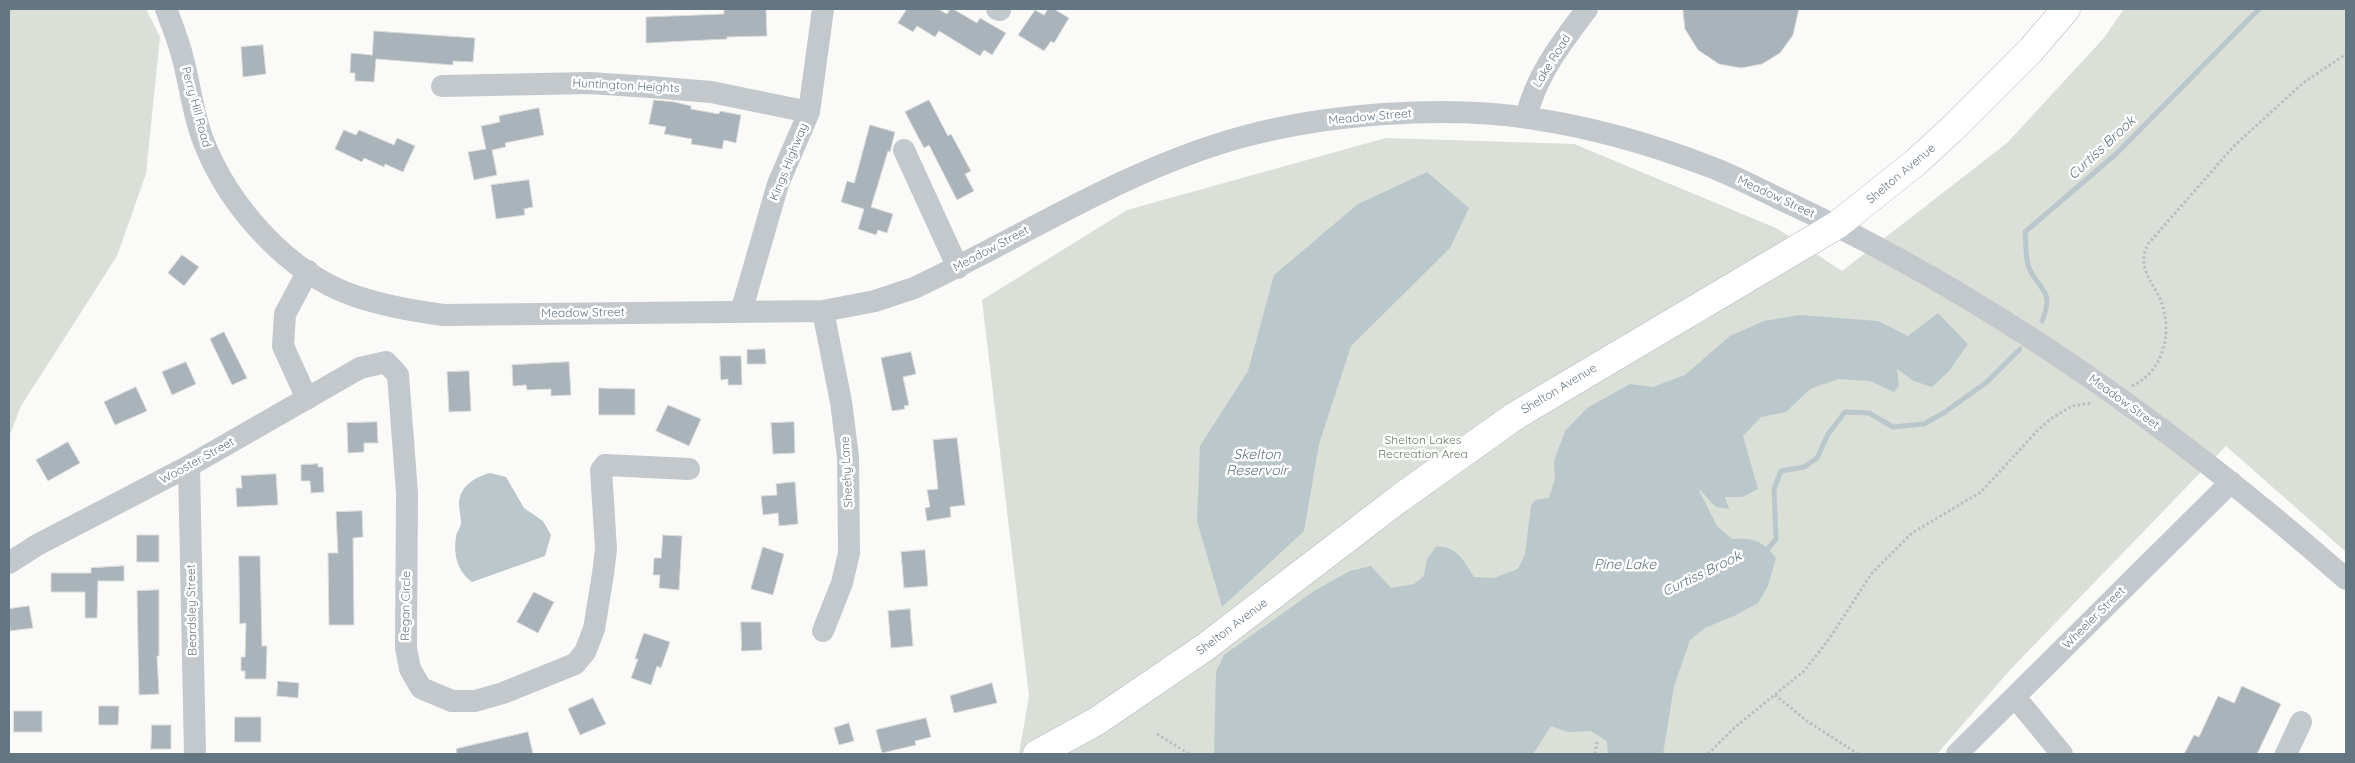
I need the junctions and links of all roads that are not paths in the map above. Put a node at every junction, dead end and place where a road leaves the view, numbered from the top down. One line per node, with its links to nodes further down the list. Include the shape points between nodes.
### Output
1 (166, 9): 13 (street, Perry Hill Road, via 183,58 202,139 225,186 258,230)
2 (823, 9): 8 (street, Kings Highway)
3 (834, 9): 4 (street)
4 (841, 9)
5 (1586, 9): 9 (street, Lake Road, via 1539,79)
6 (2066, 9): 11 (main road, Shelton Avenue, via 2031,50 1959,123)
7 (442, 86): 8 (street, Huntington Heights, via 589,83 651,87 711,92)
8 (809, 112): 15 (street, Kings Highway, via 778,184)
9 (1526, 117): 11 (street, Meadow Street, via 1654,147 1710,166); 12 (street, Meadow Street, via 1460,112 1390,114 1326,121 1243,137 1153,167)
10 (904, 150): 12 (street)
11 (1837, 225): 20 (street, Meadow Street, via 1967,297 2052,350); 27 (main road, Shelton Avenue, via 1515,416 1400,498 1204,648 1097,721)
12 (958, 268): 14 (street, Meadow Street, via 914,288 874,301)
13 (308, 271): 15 (street, Meadow Street, via 354,296 406,310 444,315); 17 (street, via 285,314 283,346)
14 (823, 311): 15 (street, Meadow Street); 23 (street, Sheehy Lane, via 848,457 849,552 842,583)
15 (741, 312)
16 (386, 362): 17 (street, Wooster Street, via 360,368); 19 (street, Regan Circle, via 398,375 407,493 406,648 410,669 421,688 452,701 475,701 503,693 575,664 586,652 594,629 606,549 601,470 605,464)
17 (307, 399): 18 (street, Wooster Street)
18 (189, 466): 21 (street, Wooster Street, via 37,545); 26 (street, Beardsley Street)
19 (689, 469)
20 (2231, 482): 22 (street, Meadow Street); 24 (street, Wheeler Street)
21 (9, 563)
22 (2346, 579)
23 (823, 631)
24 (2015, 697): 28 (street, Wheeler Street); 29 (street)
25 (2301, 722): 30 (street)
26 (195, 754)
27 (1037, 754)
28 (1957, 754)
29 (2062, 754)
30 (2286, 754)

